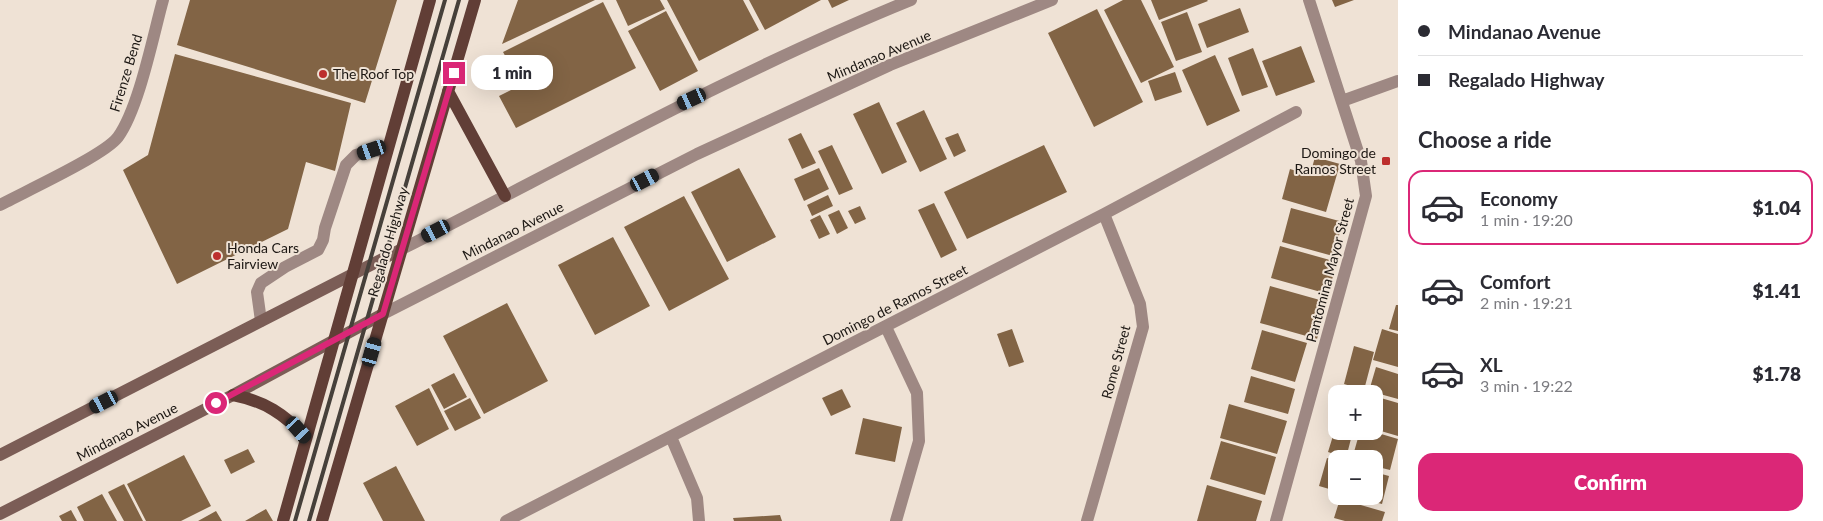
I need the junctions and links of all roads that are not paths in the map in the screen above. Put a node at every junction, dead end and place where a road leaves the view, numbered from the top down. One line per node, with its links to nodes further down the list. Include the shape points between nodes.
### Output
1 (163, 0): 13 (street, Firenze Bend, via 134,104 118,138 102,151)
2 (430, 0): 11 (main road, Regalado Highway)
3 (475, 0): 8 (main road, Regalado Highway)
4 (910, 0): 12 (street, via 675,108)
5 (1052, 0): 17 (street, Mindanao Avenue, via 890,65 697,154)
6 (1309, 0): 9 (street, Pantomina Mayor Street)
7 (1398, 82): 9 (street)
8 (448, 91): 12 (main road); 15 (main road, Regalado Highway)
9 (1342, 100): 32 (street, Pantomina Mayor Street, via 1364,172 1366,196)
10 (1296, 112): 14 (street, Domingo de Ramos Street)
11 (387, 151): 16 (main road, Regalado Highway); 18 (street, via 364,152 346,165 318,250 261,283 257,292)
12 (505, 196): 15 (street)
13 (0, 204)
14 (1104, 214): 19 (street, Domingo de Ramos Street); 31 (street, Rome Street, via 1140,304 1143,327)
15 (402, 249): 16 (main road); 17 (main road, Regalado Highway)
16 (352, 274): 18 (main road); 20 (main road, Regalado Highway)
17 (383, 314): 20 (main road, Mindanao Avenue); 27 (main road, Regalado Highway)
18 (261, 321): 24 (main road)
19 (886, 327): 22 (street, Domingo de Ramos Street); 30 (street, via 917,393 919,441)
20 (334, 340): 21 (main road, Mindanao Avenue); 23 (main road, Regalado Highway)
21 (233, 395): 23 (main road, via 254,399 274,408); 25 (main road, Mindanao Avenue)
22 (671, 437): 28 (street, Domingo de Ramos Street); 29 (street, via 697,498)
23 (306, 438): 26 (main road, Regalado Highway)
24 (0, 456)
25 (0, 514)
26 (283, 521)
27 (322, 521)
28 (506, 521)
29 (699, 521)
30 (896, 521)
31 (1087, 521)
32 (1276, 521)

